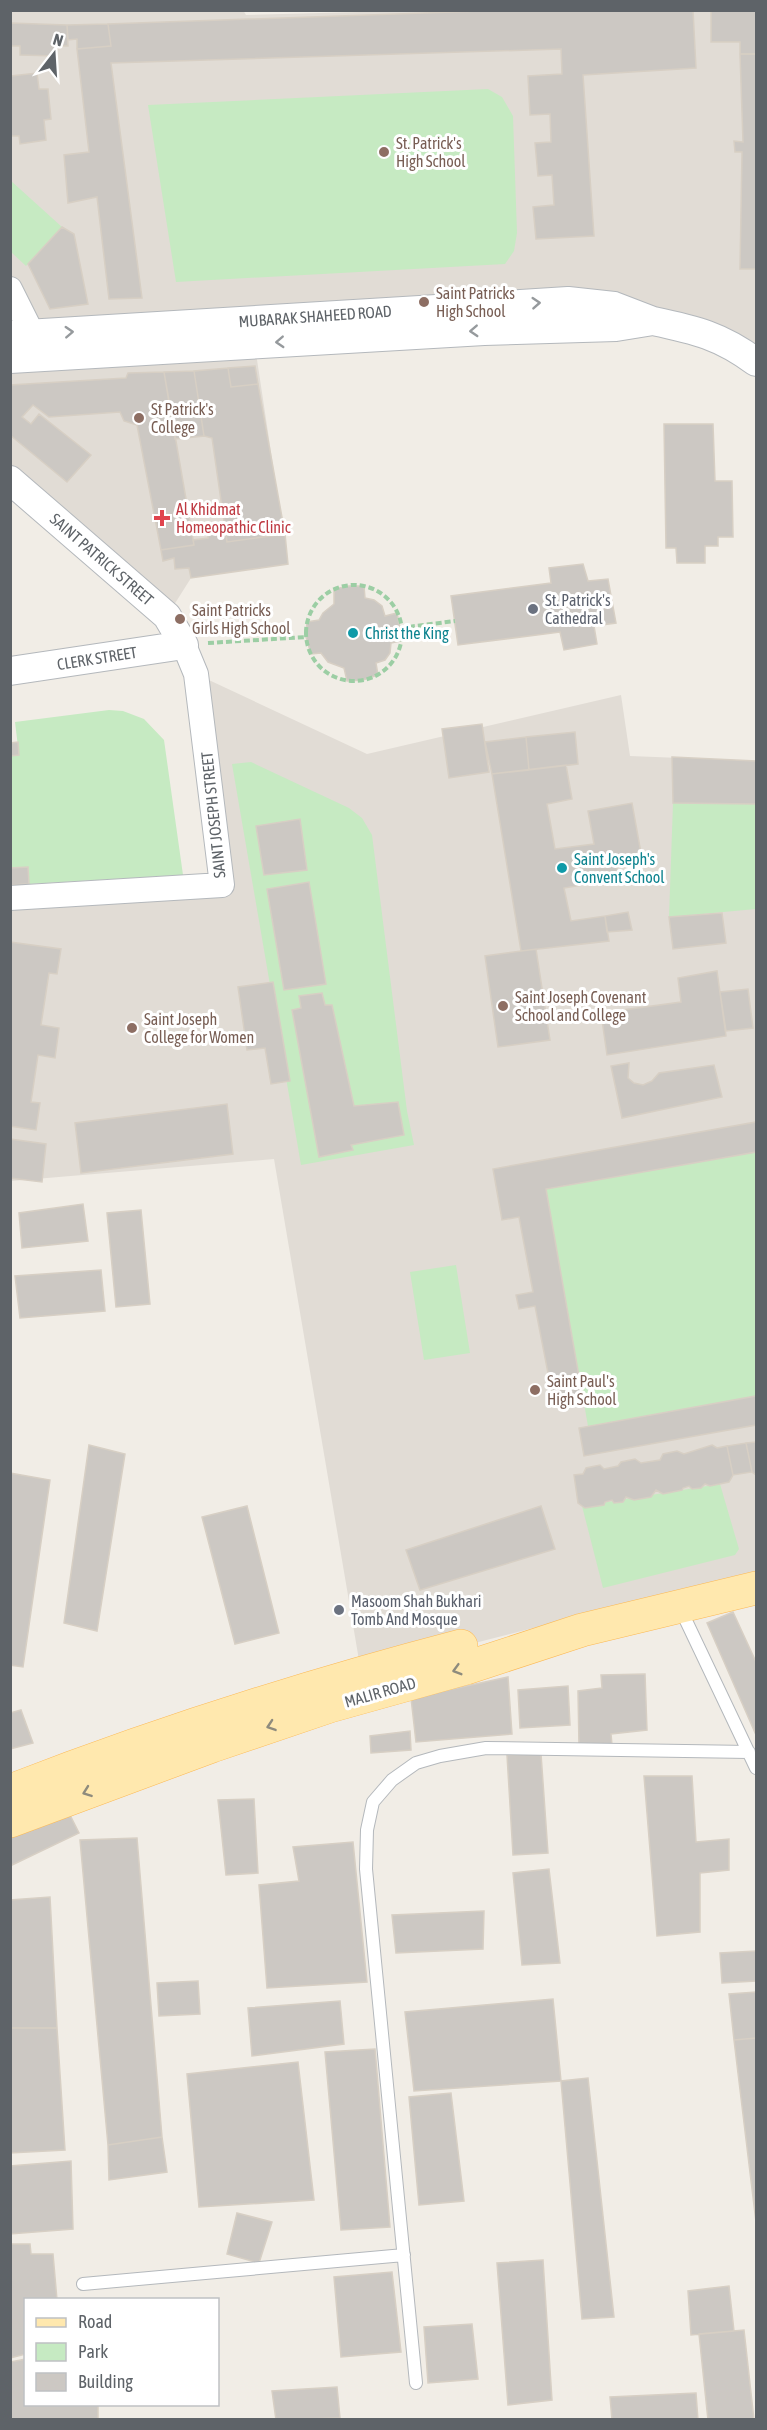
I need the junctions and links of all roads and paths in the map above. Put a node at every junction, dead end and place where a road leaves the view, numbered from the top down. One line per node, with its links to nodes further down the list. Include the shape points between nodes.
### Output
1 (10, 289): 2 (street)
2 (23, 346): 3 (street, MUBARAK SHAHEED ROAD, via 568,301 614,306 653,321 691,329 731,344)
3 (756, 362)
4 (10, 480): 8 (street, SAINT PATRICK STREET, via 167,616)
5 (455, 621): 6 (path)
6 (400, 628)
7 (306, 637): 7 (path, via 312,609 328,593 349,586 364,586 390,601 402,627 399,648 389,666 363,680 347,681 319,667); 8 (path)
8 (184, 645): 9 (street, CLERK STREET); 10 (street, SAINT JOSEPH STREET, via 196,674 222,885)
9 (10, 671)
10 (10, 898)
11 (756, 1571): 13 (main road, MALIR ROAD)
12 (756, 1588): 13 (main road, MALIR ROAD)
13 (677, 1600): 14 (lane); 16 (main road, MALIR ROAD, via 361,1672 107,1754); 17 (main road, MALIR ROAD, one-way to 17, via 466,1668 330,1706)
14 (749, 1752): 15 (lane); 18 (lane, via 486,1748 416,1763 392,1780 373,1802 367,1830 366,1869)
15 (756, 1768)
16 (10, 1791)
17 (10, 1821)
18 (404, 2255): 19 (lane); 20 (lane)
19 (83, 2284)
20 (416, 2382)

